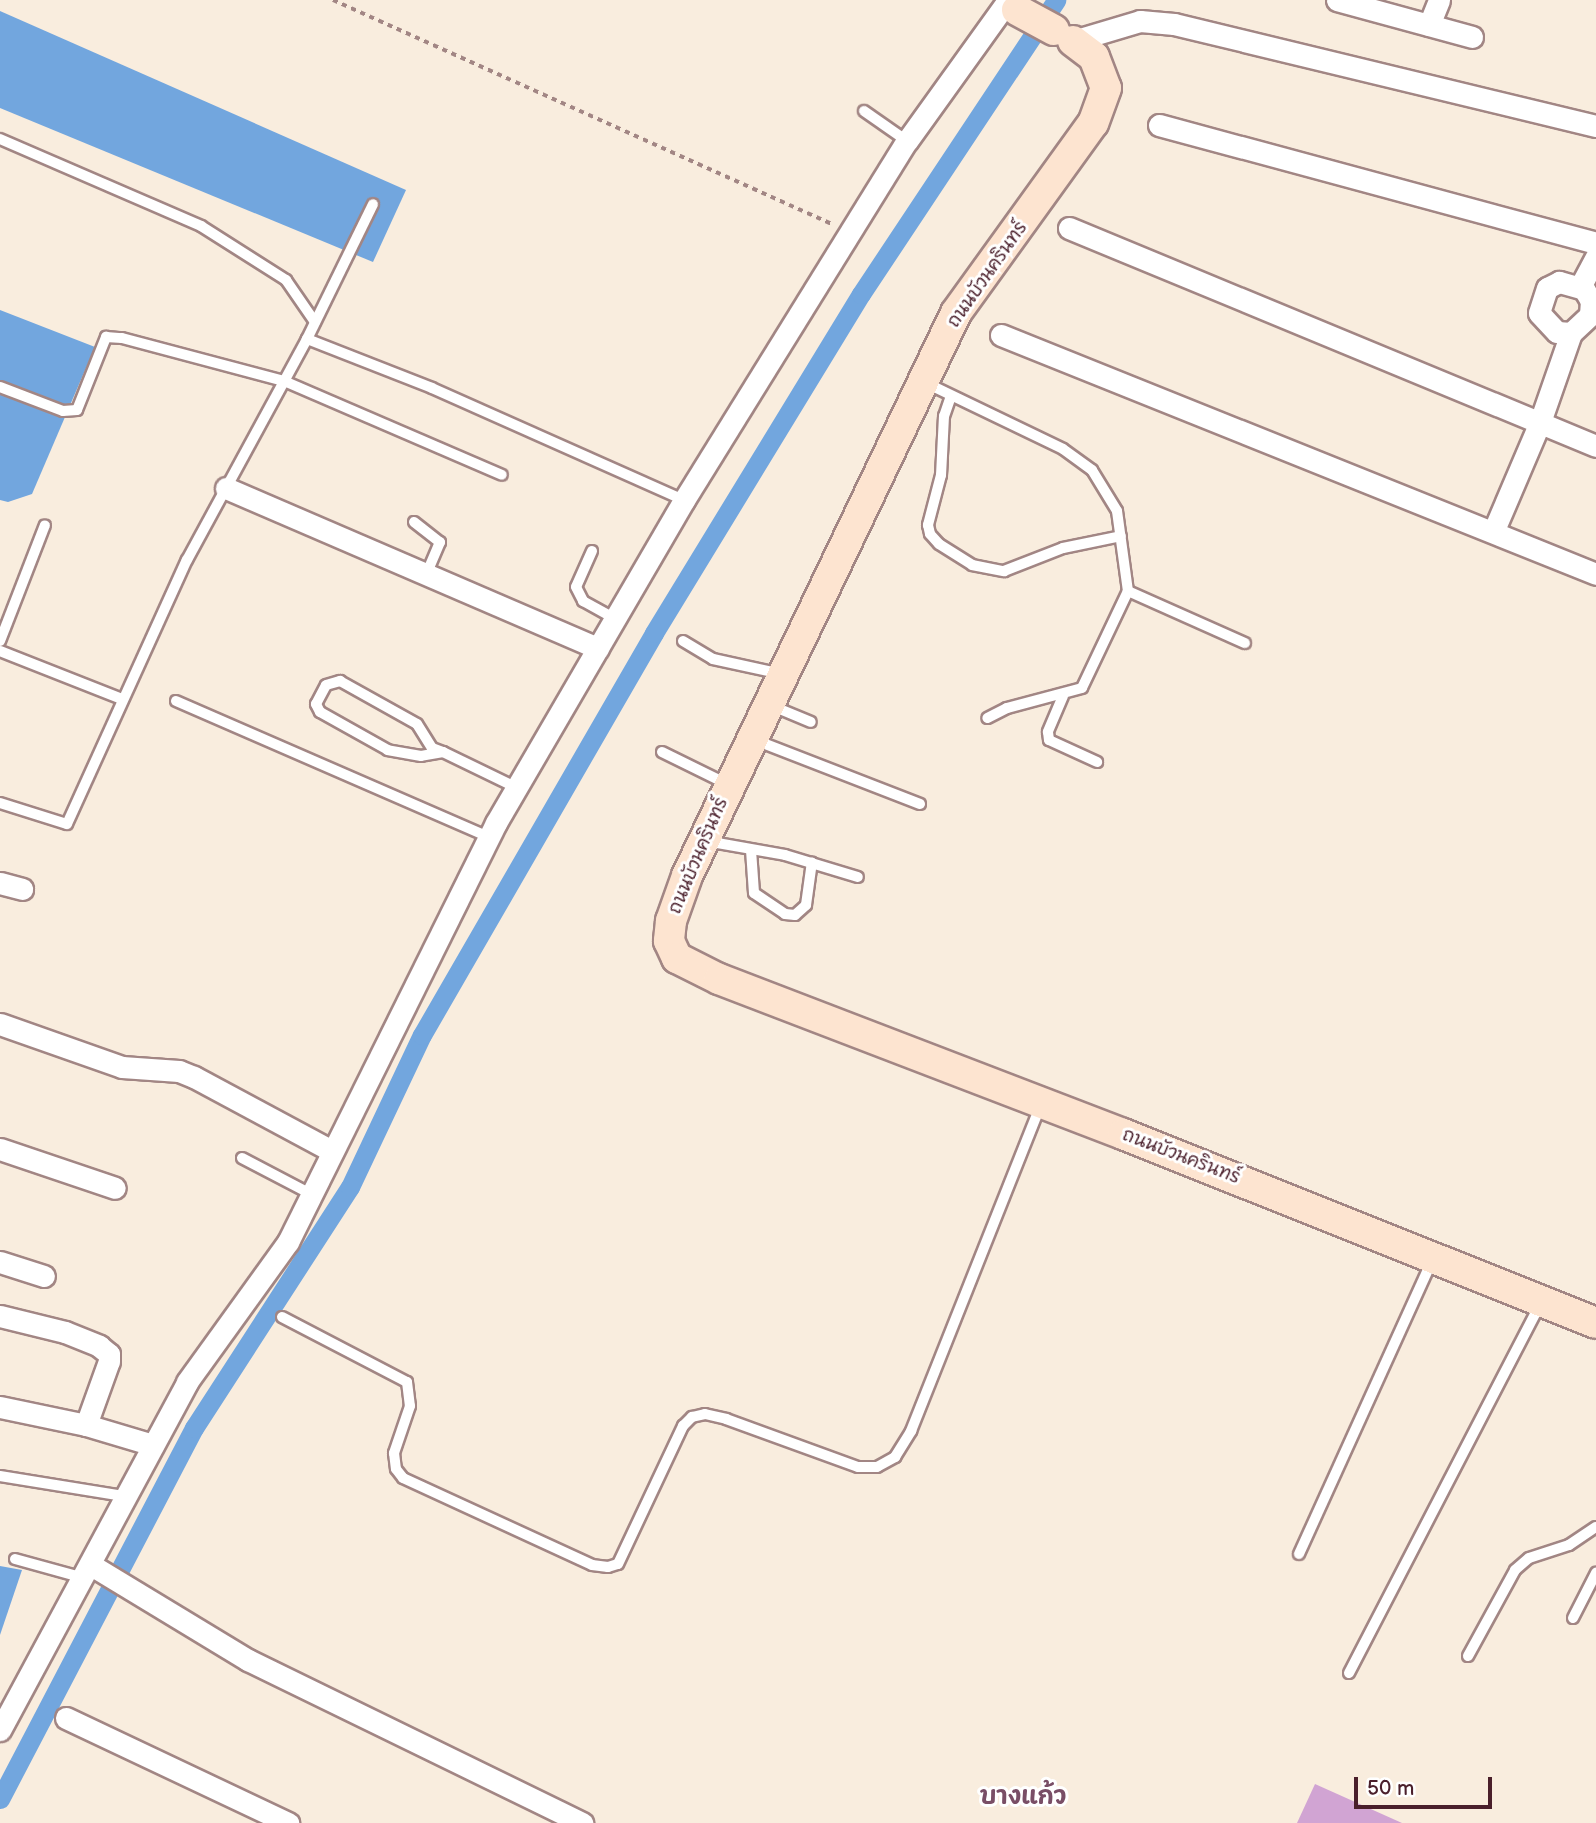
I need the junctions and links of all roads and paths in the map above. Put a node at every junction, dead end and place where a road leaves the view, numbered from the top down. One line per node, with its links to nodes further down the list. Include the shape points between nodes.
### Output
1 (333, 0): 15 (path)
2 (1337, 0): 5 (street)
3 (1439, 0): 5 (street)
4 (1009, 4): 6 (street, ถนนบัวนครินทร์); 12 (street)
5 (1429, 25): 7 (street)
6 (1064, 36): 10 (street, via 1140,21 1174,24); 24 (street, ถนนบัวนครินทร์, via 1094,57 1106,88 1093,123 956,313)
7 (1472, 37)
8 (864, 111): 12 (lane)
9 (1158, 125): 16 (street)
10 (1596, 126)
11 (0, 139): 19 (lane, via 201,226 286,280)
12 (907, 141): 15 (street)
13 (373, 204): 19 (lane)
14 (1069, 228): 27 (street)
15 (849, 232): 31 (street)
16 (1596, 243)
17 (1596, 257): 18 (street)
18 (1589, 299): 20 (street, via 1583,327); 20 (street, via 1559,282 1547,288 1540,300 1539,313 1546,325)
19 (315, 322): 22 (lane)
20 (1571, 333): 27 (street)
21 (1001, 335): 34 (street, via 1316,464)
22 (307, 339): 23 (lane); 31 (lane, via 432,388)
23 (284, 381): 25 (lane, via 106,337 77,410 63,411); 29 (lane); 30 (lane)
24 (924, 382): 26 (lane); 46 (street, ถนนบัวนครินทร์)
25 (0, 387)
26 (951, 396): 35 (lane, via 1063,449 1092,470 1107,488); 35 (lane, via 943,426 941,475 928,525 939,544 972,565 1004,571 1063,548)
27 (1541, 422): 28 (street); 34 (street)
28 (1596, 446)
29 (502, 475)
30 (226, 488): 38 (street); 48 (lane, via 187,559)
31 (684, 500): 40 (street)
32 (414, 522): 38 (lane, via 440,542)
33 (45, 525): 41 (lane)
34 (1493, 530): 37 (street)
35 (1121, 537): 39 (lane)
36 (592, 551): 40 (lane, via 576,587 583,601)
37 (1596, 574)
38 (426, 575): 44 (street)
39 (1128, 591): 43 (lane); 47 (lane, via 1082,688)
40 (615, 619): 44 (street)
41 (0, 641)
42 (683, 641): 46 (lane, via 713,659)
43 (1245, 643)
44 (598, 648): 58 (street)
45 (0, 651): 48 (lane)
46 (785, 675): 50 (street, ถนนบัวนครินทร์)
47 (1063, 696): 51 (lane, via 1007,708); 56 (lane, via 1049,740)
48 (122, 699): 59 (lane, via 67,824)
49 (176, 701): 61 (lane)
50 (770, 705): 52 (lane); 53 (street, ถนนบัวนครินทร์)
51 (987, 718)
52 (811, 722)
53 (753, 739): 57 (street, ถนนบัวนครินทร์); 60 (lane)
54 (443, 752): 54 (lane, via 427,742 417,724 340,681 326,685 316,705 320,712 388,750 421,756); 58 (lane)
55 (662, 752): 57 (lane)
56 (1097, 762)
57 (730, 786): 62 (street, ถนนบัวนครินทร์)
58 (517, 788): 61 (street)
59 (0, 803)
60 (920, 804)
61 (489, 837): 71 (street)
62 (704, 840): 63 (lane); 69 (street, ถนนบัวนครินทร์, via 671,920 670,941 677,958 719,979)
63 (751, 850): 64 (lane); 64 (lane, via 754,893 785,914 795,915 806,905)
64 (812, 862): 65 (lane)
65 (858, 877)
66 (0, 883): 67 (street)
67 (22, 890)
68 (0, 1024): 71 (street, via 122,1067 179,1071)
69 (1042, 1103): 75 (street, ถนนบัวนครินทร์); 80 (lane, via 911,1431 895,1457 877,1467 858,1467 726,1419 705,1414 692,1417 683,1426 618,1564 608,1567 592,1565 403,1478 396,1469 394,1453 410,1405 407,1382)
70 (0, 1149): 73 (street)
71 (332, 1151): 74 (street)
72 (242, 1158): 74 (lane)
73 (115, 1188)
74 (311, 1194): 84 (street, via 288,1242 187,1382)
75 (1434, 1256): 78 (street, ถนนบัวนครินทร์); 88 (lane)
76 (0, 1262): 77 (street)
77 (44, 1276)
78 (1543, 1299): 81 (street, ถนนบัวนครินทร์); 94 (lane)
79 (0, 1316): 83 (street, via 65,1332 108,1354)
80 (282, 1317)
81 (1596, 1323)
82 (0, 1407): 83 (street)
83 (86, 1424): 84 (street)
84 (153, 1445): 86 (street)
85 (0, 1476): 86 (lane)
86 (123, 1496): 90 (street)
87 (1596, 1527): 93 (lane, via 1569,1545 1529,1558 1516,1570)
88 (1299, 1555)
89 (15, 1559): 90 (lane)
90 (89, 1569): 96 (street); 98 (street, via 124,1582 248,1660)
91 (1596, 1573): 92 (lane)
92 (1573, 1618)
93 (1468, 1656)
94 (1349, 1673)
95 (66, 1718): 97 (street)
96 (0, 1730)
97 (288, 1823)
98 (582, 1823)

